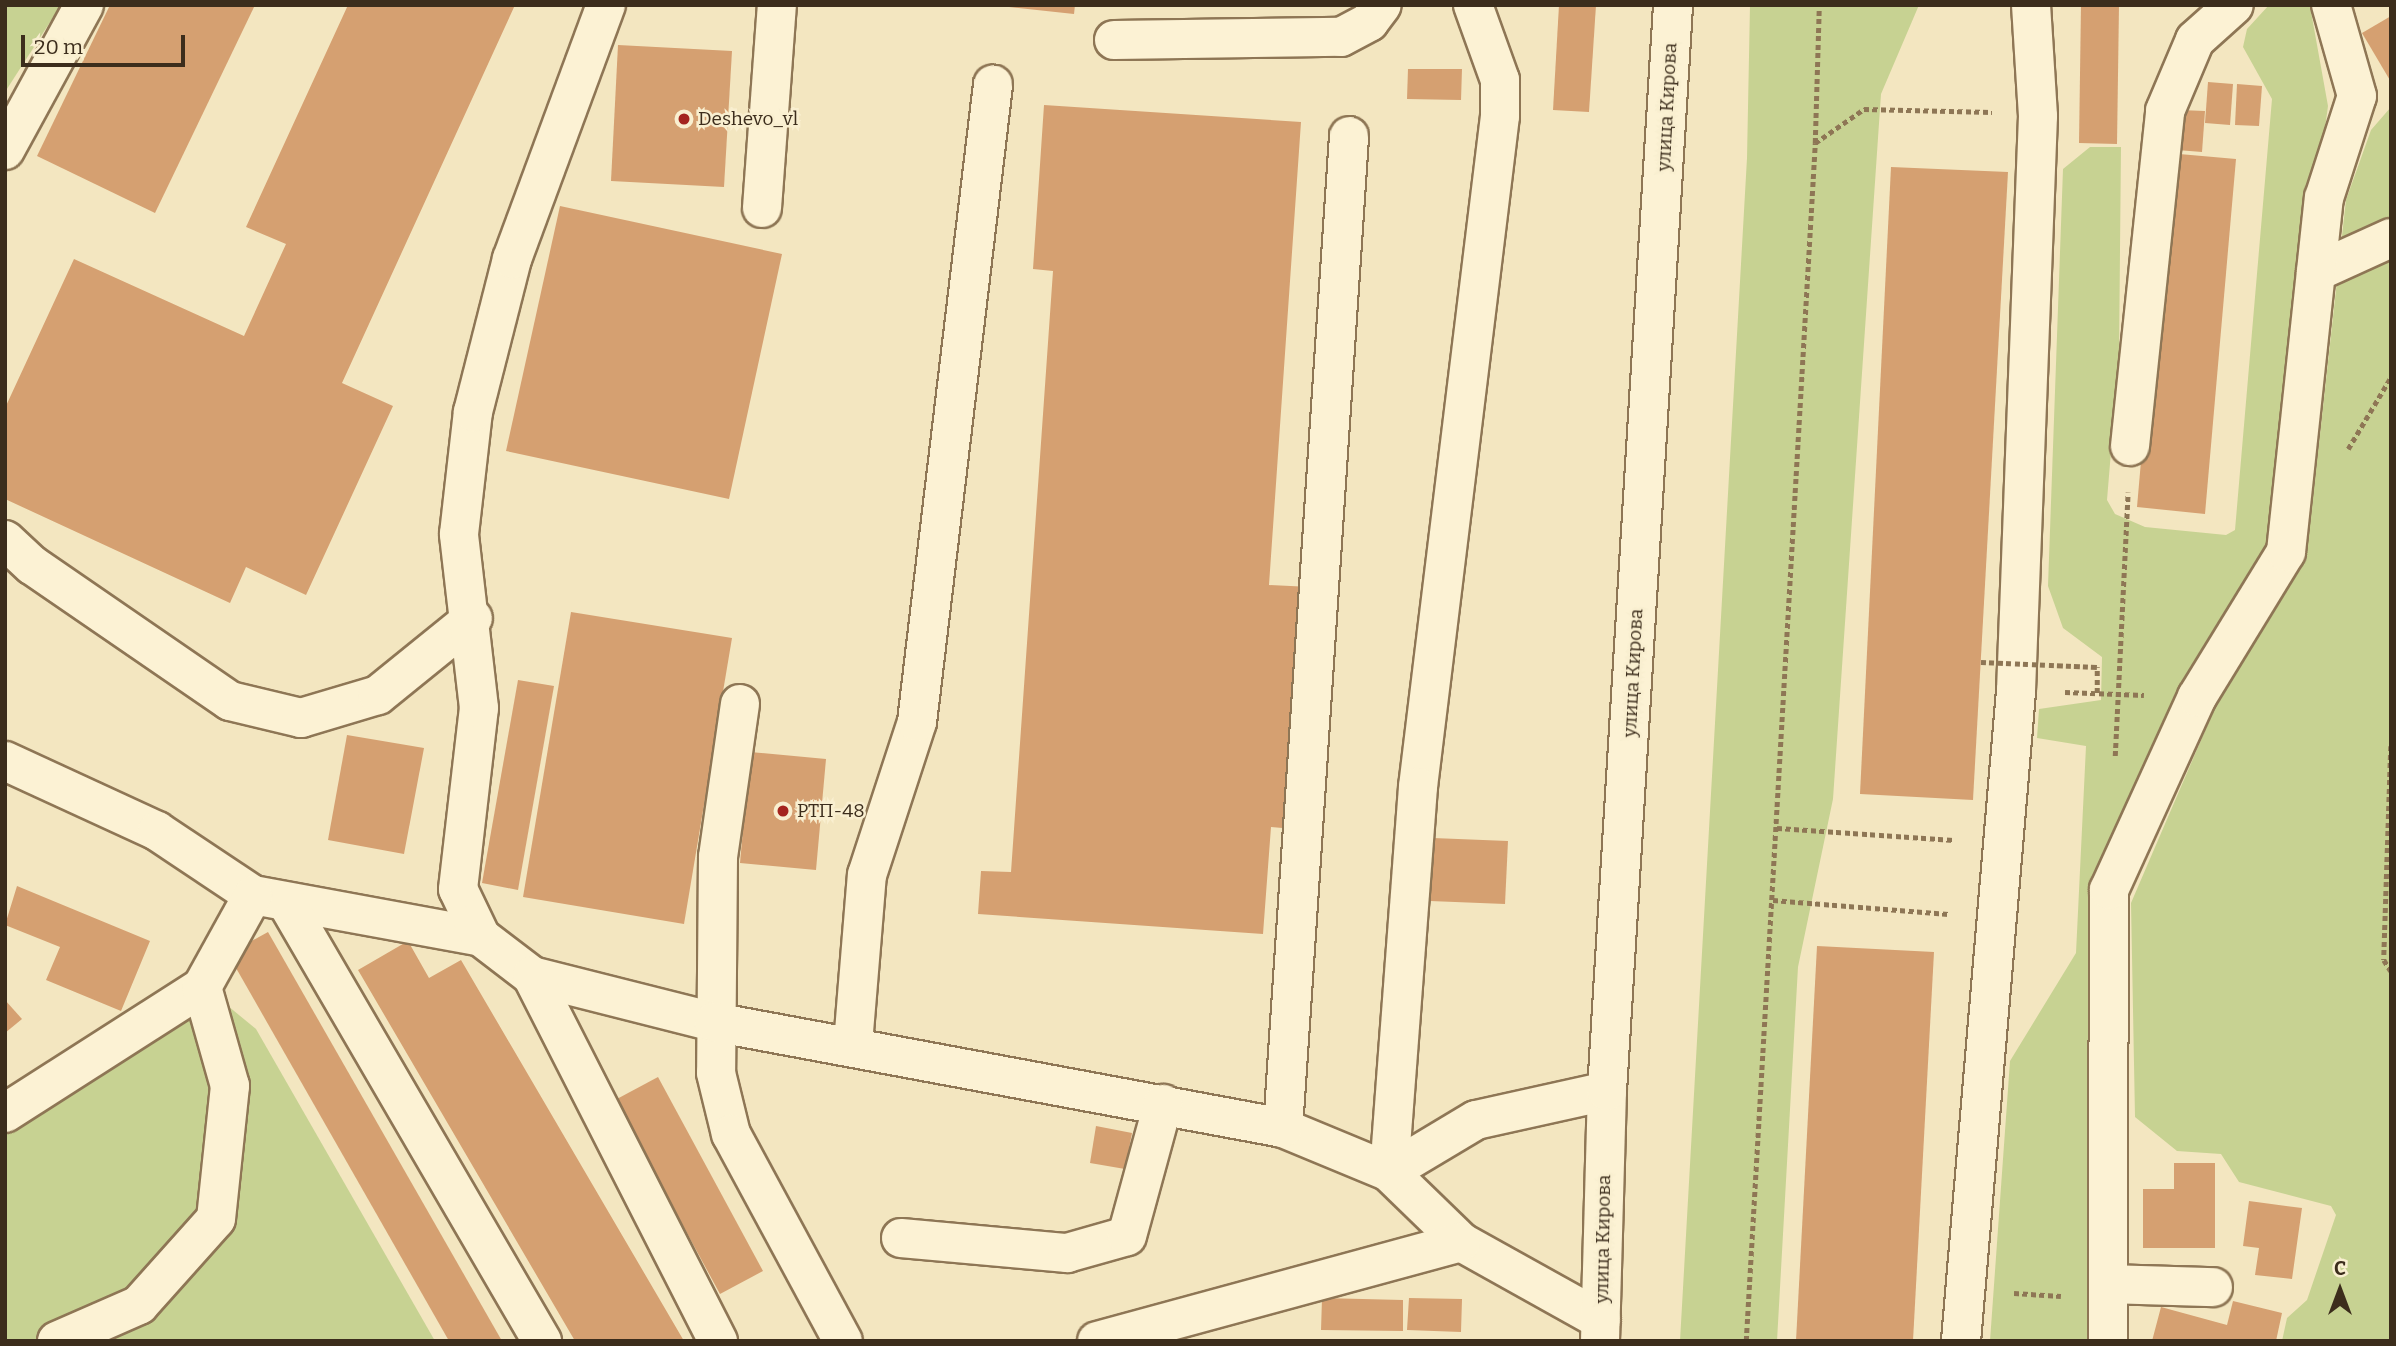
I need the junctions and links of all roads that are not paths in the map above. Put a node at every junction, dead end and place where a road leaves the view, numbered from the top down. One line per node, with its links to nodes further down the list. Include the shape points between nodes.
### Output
1 (84, 5): 13 (street)
2 (606, 5): 19 (street, via 512,258 473,412 459,534)
3 (778, 5): 14 (street)
4 (1382, 5): 10 (street, via 1341,37)
5 (1674, 5): 28 (street, улица Кирова)
6 (2032, 5): 43 (street, via 2038,117 2016,691 1999,844)
7 (2234, 5): 17 (street, via 2195,40 2165,111)
8 (2331, 5): 16 (street, via 2357,96 2325,198)
9 (1487, 14): 32 (street, via 1500,80 1500,117 1418,787)
10 (1114, 40)
11 (993, 85): 27 (street, via 917,722 867,875)
12 (1349, 136): 31 (street)
13 (5, 150)
14 (762, 208)
15 (2391, 238): 16 (street)
16 (2316, 272): 36 (street, via 2287,552 2197,698 2109,890)
17 (2130, 446)
18 (5, 540): 19 (street, via 32,565 230,701 301,718 378,695)
19 (473, 618): 23 (street, via 479,708 458,889)
20 (740, 704): 26 (street, via 718,857)
21 (5, 761): 22 (street, via 157,831)
22 (271, 900): 23 (street); 25 (street); 39 (street)
23 (481, 937): 24 (street)
24 (532, 976): 26 (street); 40 (street)
25 (202, 987): 30 (street); 38 (street, via 230,1086 216,1219 139,1305)
26 (714, 1022): 27 (street); 41 (street, via 716,1073 731,1134)
27 (853, 1044): 29 (street)
28 (1607, 1091): 32 (street, via 1476,1120); 37 (street, улица Кирова)
29 (1163, 1104): 31 (street); 33 (street, via 1128,1236 1067,1253)
30 (5, 1113)
31 (1283, 1128): 32 (street)
32 (1389, 1172): 34 (street)
33 (901, 1238)
34 (1461, 1242): 37 (street); 42 (street)
35 (2213, 1287): 36 (street)
36 (2109, 1291): 44 (street)
37 (1601, 1331)
38 (57, 1341)
39 (542, 1341)
40 (718, 1341)
41 (844, 1341)
42 (1097, 1341)
43 (1961, 1341)
44 (2108, 1341)

